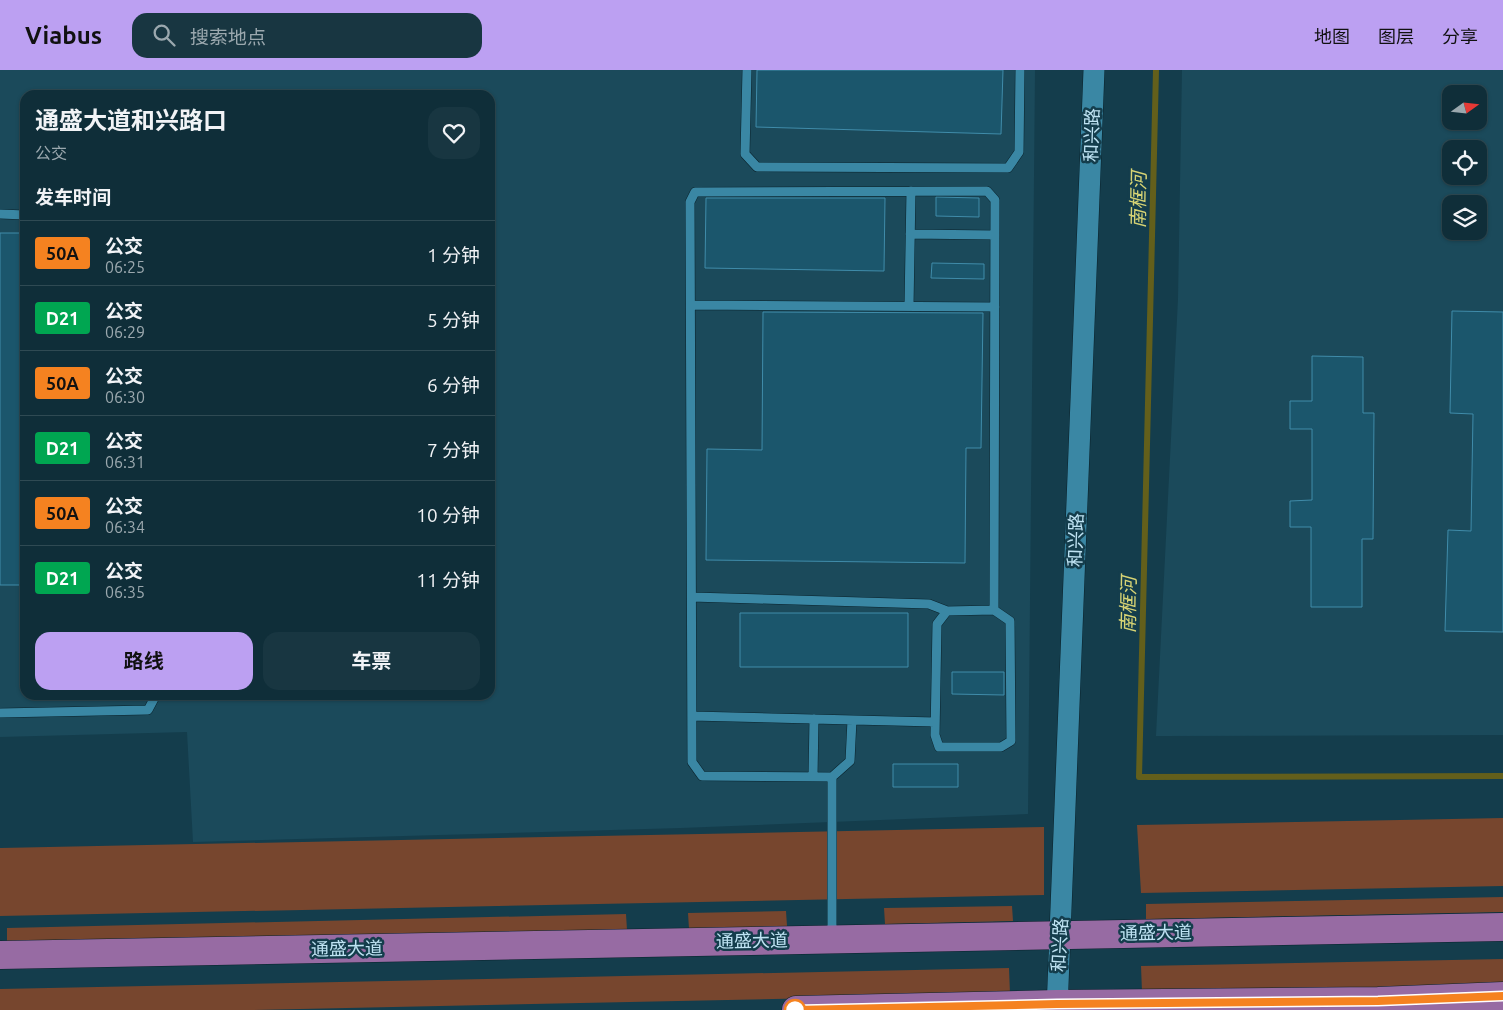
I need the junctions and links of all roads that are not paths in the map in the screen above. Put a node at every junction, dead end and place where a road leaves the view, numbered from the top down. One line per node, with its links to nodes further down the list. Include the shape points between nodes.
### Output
1 (747, 70): 2 (lane, via 745,154 757,167 1008,168 1020,152)
2 (1020, 70)
3 (1094, 70): 24 (street, 和兴路)
4 (911, 191): 7 (lane); 8 (lane, via 987,191 995,200); 9 (lane, via 695,192 690,202)
5 (0, 214): 6 (lane)
6 (20, 215)
7 (910, 234): 8 (lane); 10 (lane)
8 (995, 235): 11 (lane)
9 (691, 304): 10 (lane); 12 (lane)
10 (909, 306): 11 (lane)
11 (995, 307): 13 (lane)
12 (692, 597): 14 (lane, via 929,604); 17 (lane)
13 (994, 610): 14 (lane); 20 (lane, via 1010,621 1011,741 1001,747 939,747)
14 (947, 611): 20 (lane, via 937,624)
15 (153, 700): 16 (lane, via 148,710)
16 (0, 713)
17 (692, 716): 18 (lane); 21 (lane, via 692,762 702,776)
18 (814, 719): 19 (lane); 21 (lane)
19 (852, 720): 20 (lane); 22 (lane, via 850,761)
20 (935, 722)
21 (813, 776): 22 (lane)
22 (832, 777): 25 (lane)
23 (1503, 927): 24 (main road, 通盛大道)
24 (1060, 935): 25 (main road, 通盛大道); 28 (street, 和兴路)
25 (832, 939): 26 (main road, 通盛大道)
26 (0, 955)
27 (1503, 996): 28 (main road)
28 (1057, 1007): 29 (main road)
29 (796, 1010)

